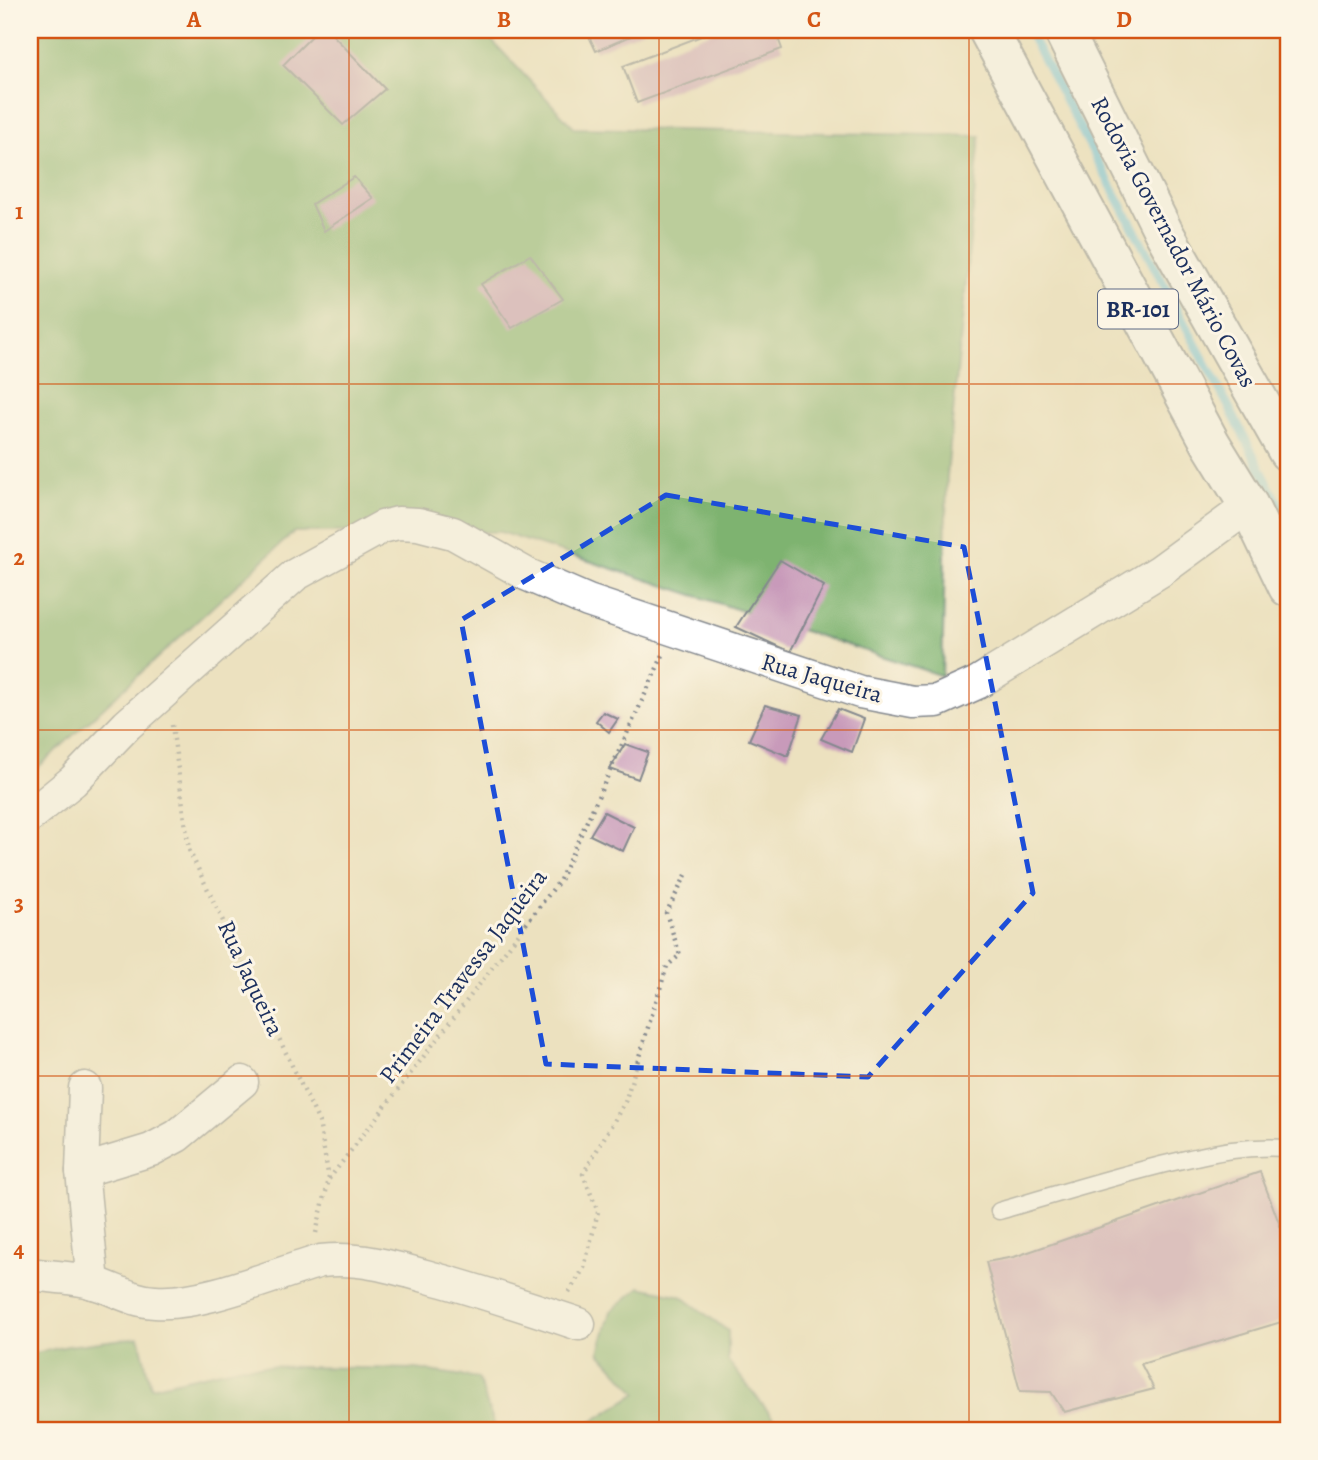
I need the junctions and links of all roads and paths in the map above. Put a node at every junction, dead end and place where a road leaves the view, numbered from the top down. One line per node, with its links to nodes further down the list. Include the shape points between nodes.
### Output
1 (988, 30): 4 (highway, BR-101, via 1211,444)
2 (1063, 30): 3 (highway, Rodovia Governador Mário Covas / BR-101, via 1163,231)
3 (1288, 452)
4 (1249, 506): 5 (highway, BR-101); 6 (street, Rua Jaqueira, via 1148,578 977,683 937,701 913,702 860,692)
5 (1288, 587)
6 (675, 629): 7 (street, Rua Jaqueira, via 588,601 528,575 453,533 398,523 367,534 295,575); 14 (path, Primeira Travessa Jaqueira, via 560,880)
7 (167, 689): 8 (street, Rua Jaqueira); 14 (path, Rua Jaqueira, via 189,850 319,1122)
8 (30, 816)
9 (686, 875): 19 (path, via 666,913 680,955 667,966 625,1102 583,1174 598,1212)
10 (242, 1082): 13 (street, via 177,1136 151,1150)
11 (85, 1087): 13 (street)
12 (1288, 1148): 15 (lane, via 1231,1148)
13 (82, 1171): 18 (street)
14 (329, 1179): 16 (path, Rua Jaqueira)
15 (999, 1211)
16 (308, 1264): 18 (street, via 178,1302 127,1297); 19 (street, via 368,1261)
17 (30, 1274): 18 (street)
18 (93, 1283)
19 (566, 1320)

